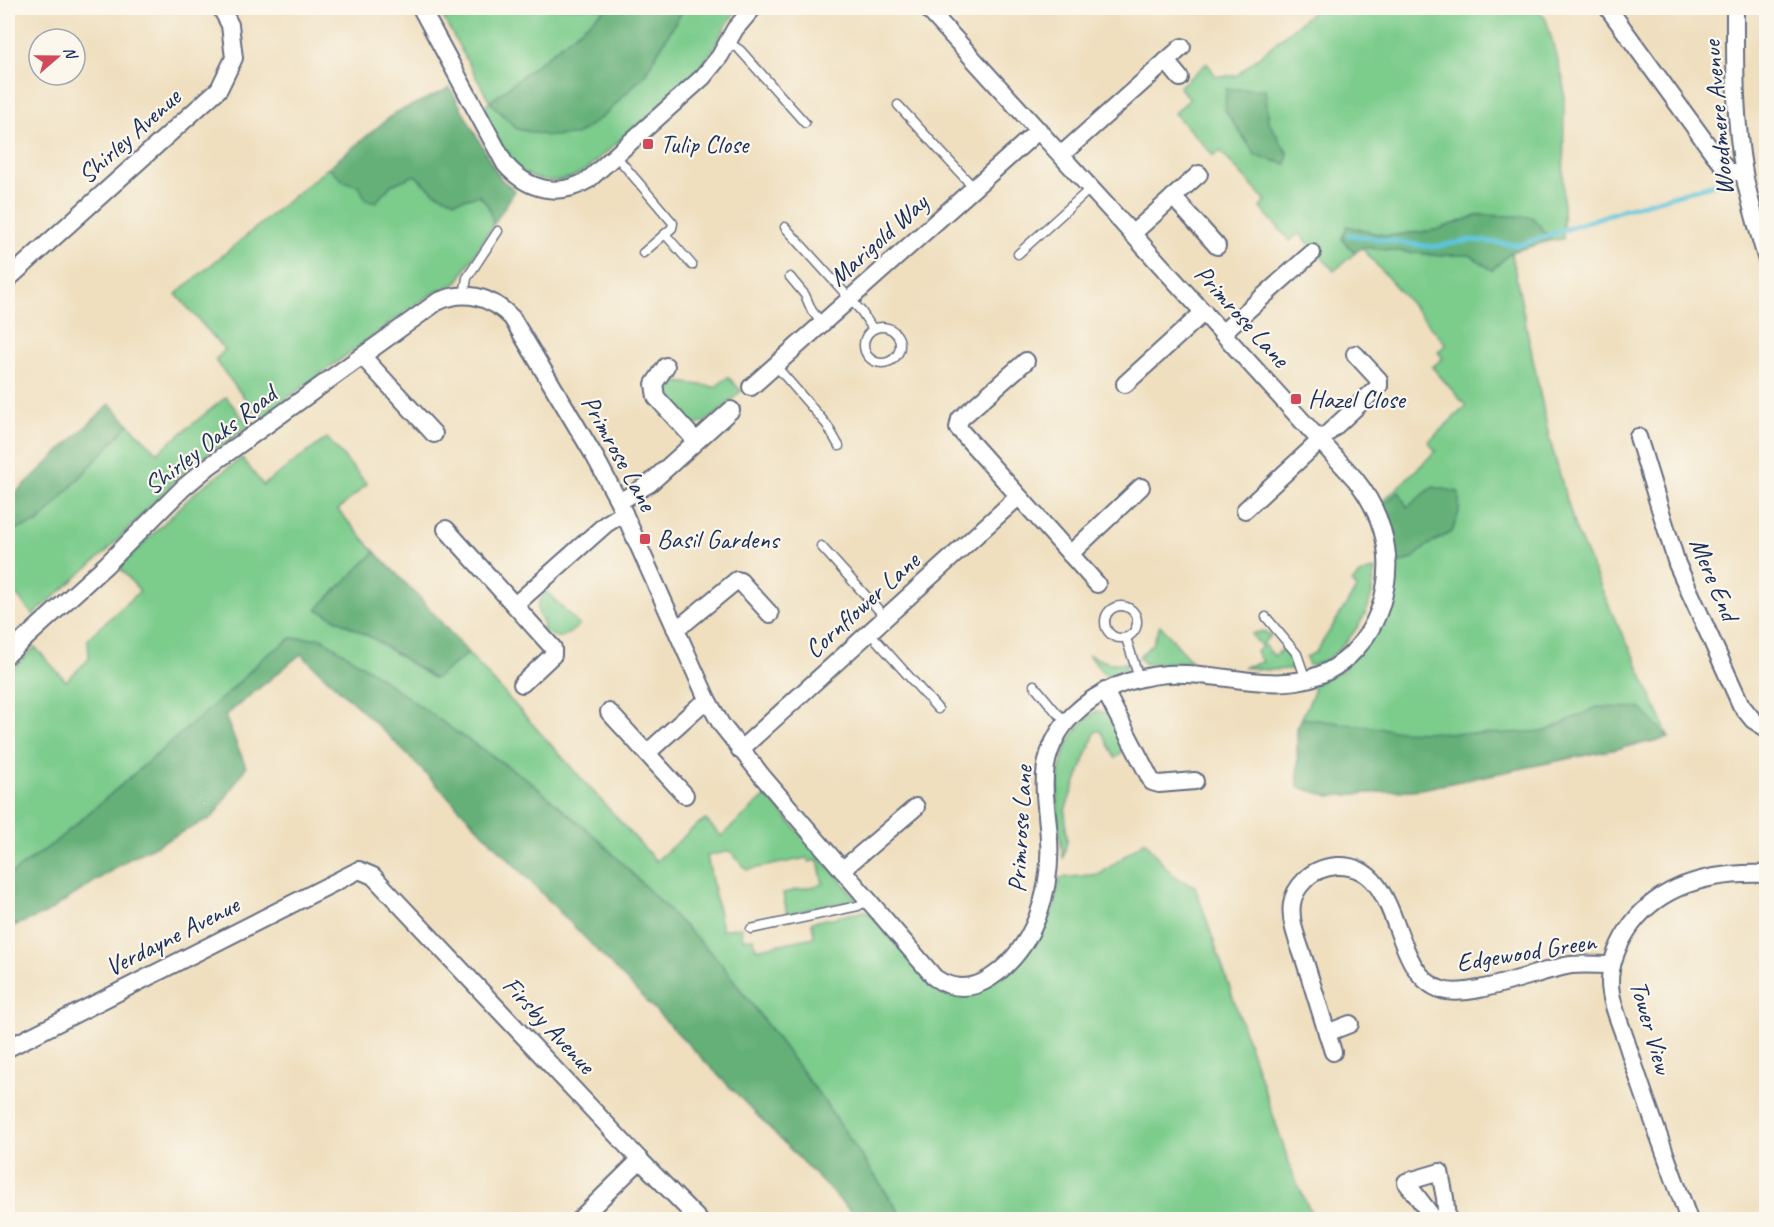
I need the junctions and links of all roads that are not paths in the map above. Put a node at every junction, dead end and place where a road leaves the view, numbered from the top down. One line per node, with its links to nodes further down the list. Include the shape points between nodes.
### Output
1 (221, 8): 33 (street, Shirley Avenue, via 230,25 234,58 219,89)
2 (421, 8): 15 (street, via 501,158 521,180 550,190 569,189 588,180)
3 (753, 8): 7 (street)
4 (927, 8): 13 (street, Primrose Lane)
5 (1608, 8): 16 (street, via 1714,154 1729,172)
6 (1735, 8): 16 (street, Woodmere Avenue, via 1735,86)
7 (728, 42): 12 (lane, via 740,50); 15 (street, via 703,77)
8 (1182, 47): 9 (street)
9 (1166, 61): 10 (street); 14 (street)
10 (1180, 78)
11 (898, 105): 18 (lane)
12 (805, 123)
13 (1039, 130): 14 (street, Primrose Lane); 18 (street, Marigold Way)
14 (1061, 155): 19 (street, Primrose Lane)
15 (616, 156): 24 (lane, via 672,220 673,225)
16 (1743, 172): 21 (street, Woodmere Avenue)
17 (1199, 174): 20 (street)
18 (974, 188): 35 (street, Marigold Way)
19 (1091, 189): 25 (street, Primrose Lane); 29 (lane)
20 (1173, 197): 25 (street); 26 (street)
21 (1760, 216): 30 (street, Woodmere Avenue)
22 (785, 227): 35 (lane)
23 (498, 231): 34 (lane, via 467,278)
24 (665, 234): 27 (lane); 31 (lane)
25 (1132, 234): 36 (street, Primrose Lane)
26 (1217, 246)
27 (643, 253)
28 (1312, 253): 39 (street)
29 (1018, 254)
30 (1767, 257)
31 (692, 265)
32 (790, 277): 37 (lane)
33 (8, 279)
34 (464, 295): 41 (street, Shirley Oaks Road, via 437,302); 55 (street, Primrose Lane, via 489,300 512,318)
35 (851, 299): 37 (street, Marigold Way); 38 (lane)
36 (1204, 312): 39 (street, Primrose Lane); 45 (street)
37 (823, 324): 44 (street, Marigold Way)
38 (873, 329): 38 (lane, via 886,327 899,339 898,352 891,361 879,363 866,354 865,337)
39 (1222, 333): 51 (street, Primrose Lane)
40 (1355, 354): 51 (street, via 1379,380 1379,386)
41 (362, 356): 48 (street); 68 (street, Shirley Oaks Road, via 195,477)
42 (1026, 361): 54 (street, via 960,418 957,425)
43 (666, 366): 50 (street, via 654,384 656,397)
44 (776, 366): 46 (street, Marigold Way); 52 (lane, via 827,425)
45 (1125, 384)
46 (751, 387)
47 (731, 410): 50 (street)
48 (434, 434)
49 (1638, 437): 78 (street, Mere End, via 1677,564 1741,705 1753,720)
50 (696, 441): 55 (street)
51 (1320, 441): 56 (street); 70 (street, Primrose Lane, via 1373,505 1385,539 1388,567 1379,610 1359,645 1335,668)
52 (839, 446)
53 (1141, 487): 59 (street)
54 (1018, 497): 59 (street); 64 (street, Cornflower Lane)
55 (622, 507): 61 (street); 65 (street, Primrose Lane)
56 (1245, 510)
57 (446, 529): 61 (street)
58 (821, 546): 64 (lane)
59 (1070, 554): 60 (street)
60 (1096, 584)
61 (515, 605): 71 (street, via 554,651)
62 (770, 614): 65 (street, via 736,580)
63 (1266, 617): 70 (lane, via 1297,654)
64 (886, 618): 66 (street, Cornflower Lane)
65 (675, 628): 74 (street, Primrose Lane)
66 (870, 633): 75 (lane); 79 (street, Cornflower Lane)
67 (1126, 638): 69 (lane)
68 (8, 654)
69 (1139, 678): 70 (street, Primrose Lane, via 1183,674 1263,682); 73 (street, Primrose Lane)
70 (1306, 680)
71 (522, 684)
72 (1034, 685): 77 (lane)
73 (1105, 691): 77 (street, Primrose Lane); 81 (street, via 1152,782)
74 (708, 701): 79 (street, Primrose Lane); 80 (street)
75 (938, 709)
76 (609, 712): 80 (street)
77 (1067, 721): 87 (street, Primrose Lane, via 1046,764 1047,888 1029,934 1001,969 972,987 961,988 940,981)
78 (1767, 728)
79 (740, 750): 85 (street, Primrose Lane)
80 (647, 753): 82 (street)
81 (1195, 781)
82 (685, 795)
83 (916, 807): 85 (street)
84 (359, 870): 92 (street, Verdayne Avenue); 94 (street, Firsby Avenue, via 373,876)
85 (843, 870): 87 (street, Primrose Lane)
86 (1767, 873): 89 (street, Tower View, via 1714,876 1668,892 1630,926)
87 (868, 900): 88 (lane, via 858,906)
88 (751, 928)
89 (1612, 964): 91 (street, Edgewood Green, via 1571,965 1469,990 1441,989 1417,969 1374,881 1356,869 1331,867 1302,882 1292,904 1296,932); 99 (street, Tower View, via 1610,984 1614,1003)
90 (1350, 1024): 91 (street)
91 (1327, 1033): 93 (street, Edgewood Green)
92 (8, 1047)
93 (1333, 1052)
94 (640, 1160): 95 (street); 96 (street, Firsby Avenue)
95 (579, 1220)
96 (699, 1220)
97 (1435, 1220): 98 (street, via 1406,1182 1440,1172)
98 (1447, 1220)
99 (1689, 1220)

